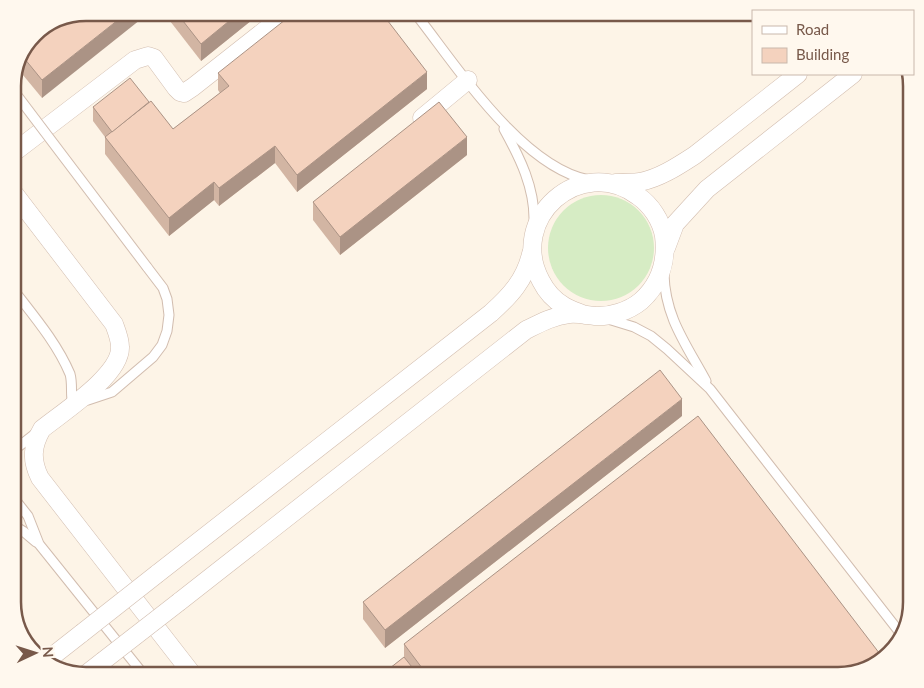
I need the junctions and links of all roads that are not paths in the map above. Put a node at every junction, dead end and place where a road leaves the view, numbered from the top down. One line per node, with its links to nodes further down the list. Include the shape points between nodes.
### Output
1 (275, 21): 9 (street, via 184,93 176,88 154,58 148,56 135,60)
2 (422, 21): 5 (lane)
3 (797, 75): 10 (street, via 678,166 640,182)
4 (852, 75): 13 (street, via 707,189 675,224)
5 (468, 80): 7 (lane); 8 (street)
6 (21, 101): 17 (lane, bridge, via 163,288 167,299 167,331 153,357 112,392)
7 (500, 122): 10 (lane, via 559,169 578,178); 12 (lane, via 520,157 530,189 534,212)
8 (407, 130)
9 (21, 147)
10 (606, 182): 12 (street, via 581,184 564,191 539,218); 13 (street, via 630,190 656,215 663,232)
11 (21, 208): 17 (street, via 114,324 120,348 118,359 110,372)
12 (532, 242): 15 (street, via 535,271 546,291 564,306); 24 (street, bridge, via 528,267 519,285 491,313)
13 (665, 257): 15 (street, via 655,284 640,302 620,313); 16 (lane, via 667,302 672,319)
14 (21, 300): 17 (lane, via 70,374)
15 (591, 316): 16 (lane, via 634,327 651,336); 25 (street, bridge, via 571,314 556,317 526,330)
16 (710, 389): 23 (lane)
17 (72, 405): 18 (street)
18 (42, 428): 19 (lane); 27 (street, via 33,453 40,478)
19 (21, 445)
20 (21, 507): 22 (lane, via 28,516)
21 (21, 530): 22 (lane)
22 (38, 544): 26 (lane)
23 (897, 628)
24 (60, 650)
25 (95, 667)
26 (137, 667)
27 (186, 667)

